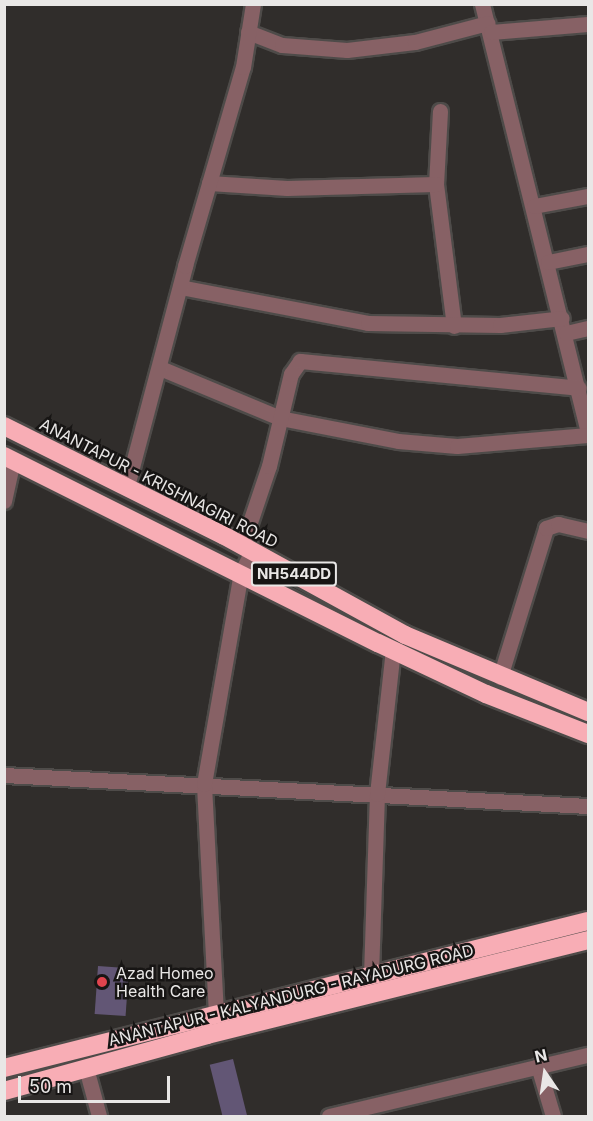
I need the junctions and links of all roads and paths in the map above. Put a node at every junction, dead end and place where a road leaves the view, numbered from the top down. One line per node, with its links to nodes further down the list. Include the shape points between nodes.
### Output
1 (253, 4): 5 (street)
2 (482, 4): 4 (street)
3 (588, 24): 4 (street)
4 (490, 28): 5 (street, via 346,50 282,45); 10 (street)
5 (248, 32): 7 (street, via 243,67)
6 (440, 111): 8 (street)
7 (209, 183): 8 (street, via 287,188); 13 (street)
8 (436, 184): 15 (street)
9 (588, 196): 10 (street)
10 (534, 206): 12 (street)
11 (588, 254): 12 (street)
12 (548, 262): 14 (street)
13 (180, 287): 15 (street, via 348,321); 17 (street)
14 (564, 325): 15 (street); 16 (street); 18 (street)
15 (453, 326)
16 (588, 328)
17 (160, 368): 19 (street); 23 (street)
18 (583, 393): 19 (street, via 303,360 294,367); 21 (street)
19 (280, 418): 21 (street, via 423,444 457,446); 26 (street)
20 (4, 426): 23 (highway, ANANTAPUR - KRISHNAGIRI ROAD / NH544DD)
21 (588, 433)
22 (9, 458): 24 (street); 27 (highway, NH544DD)
23 (127, 486): 26 (highway, ANANTAPUR - KRISHNAGIRI ROAD / NH544DD)
24 (4, 501)
25 (588, 531): 29 (street, via 558,524 546,528)
26 (247, 548): 27 (street); 29 (highway, ANANTAPUR - KRISHNAGIRI ROAD / NH544DD, via 405,634)
27 (241, 573): 28 (highway, NH544DD); 33 (street)
28 (393, 650): 31 (highway, NH544DD, via 486,694); 34 (street)
29 (500, 677): 30 (highway, ANANTAPUR - KRISHNAGIRI ROAD / NH544DD)
30 (588, 712)
31 (588, 734)
32 (4, 775): 33 (street)
33 (204, 784): 34 (street); 39 (street)
34 (377, 794): 35 (street); 38 (street)
35 (588, 806)
36 (588, 921): 38 (highway, ANANTAPUR - KALYANDURG - RAYADURG ROAD)
37 (588, 940): 43 (highway, ANANTAPUR - KALYANDURG - RAYADURG ROAD)
38 (371, 975): 39 (highway, ANANTAPUR - KALYANDURG - RAYADURG ROAD)
39 (216, 1014): 42 (highway, ANANTAPUR - KALYANDURG - RAYADURG ROAD)
40 (588, 1055): 41 (street)
41 (538, 1066): 46 (street); 47 (street)
42 (4, 1068)
43 (86, 1068): 44 (highway, ANANTAPUR - KALYANDURG - RAYADURG ROAD); 45 (street)
44 (4, 1090)
45 (99, 1116)
46 (329, 1116)
47 (553, 1116)

